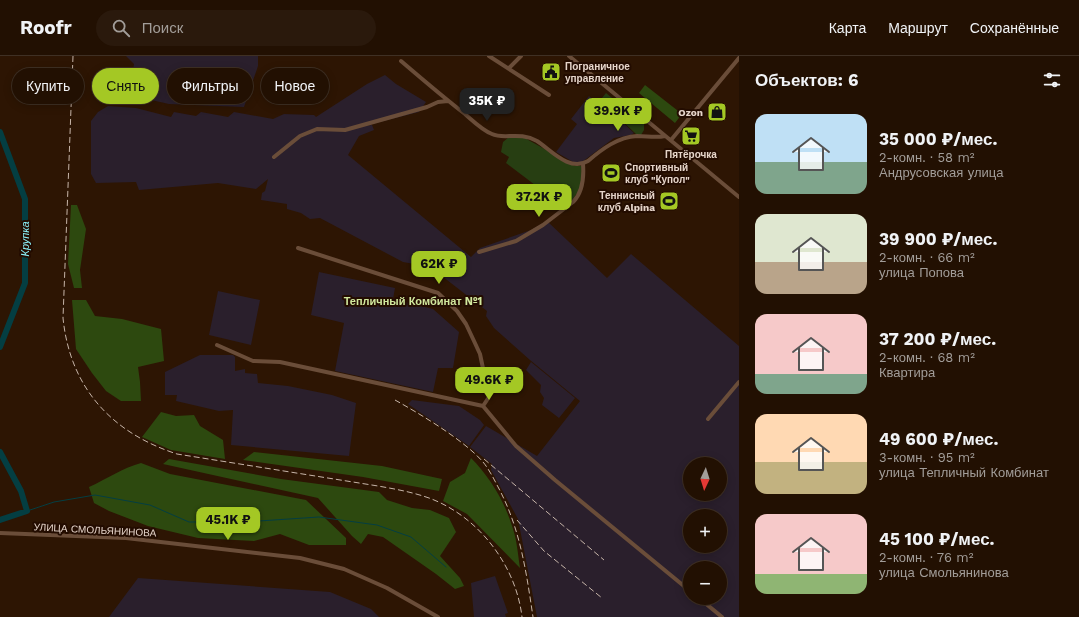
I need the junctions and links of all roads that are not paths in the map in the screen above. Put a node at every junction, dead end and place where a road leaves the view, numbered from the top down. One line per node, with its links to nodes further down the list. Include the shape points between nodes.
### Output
1 (489, 56): 6 (street)
2 (521, 56): 6 (street)
3 (569, 56): 9 (street)
4 (739, 58): 10 (street)
5 (401, 62): 8 (street)
6 (509, 68): 7 (street)
7 (549, 95)
8 (448, 101): 11 (street, via 345,130 316,129 300,136); 12 (street, via 493,135 524,135 565,161)
9 (665, 136): 10 (street); 12 (street, via 636,136 616,141)
10 (671, 140): 13 (street)
11 (274, 157)
12 (583, 164): 15 (street, via 582,186 573,202 543,225 516,241)
13 (739, 197)
14 (298, 248): 18 (street, via 438,293 457,311 466,324 480,354 489,397)
15 (479, 252)
16 (217, 346): 18 (street, via 253,361 280,362)
17 (739, 382): 19 (street)
18 (483, 406): 21 (street, via 527,456)
19 (708, 419)
20 (0, 533): 23 (street, УЛИЦА СМОЛЬЯНИНОВА, via 126,538 300,558 344,569 387,588)
21 (683, 585)
22 (707, 605): 24 (street)
23 (438, 617)
24 (722, 617)

